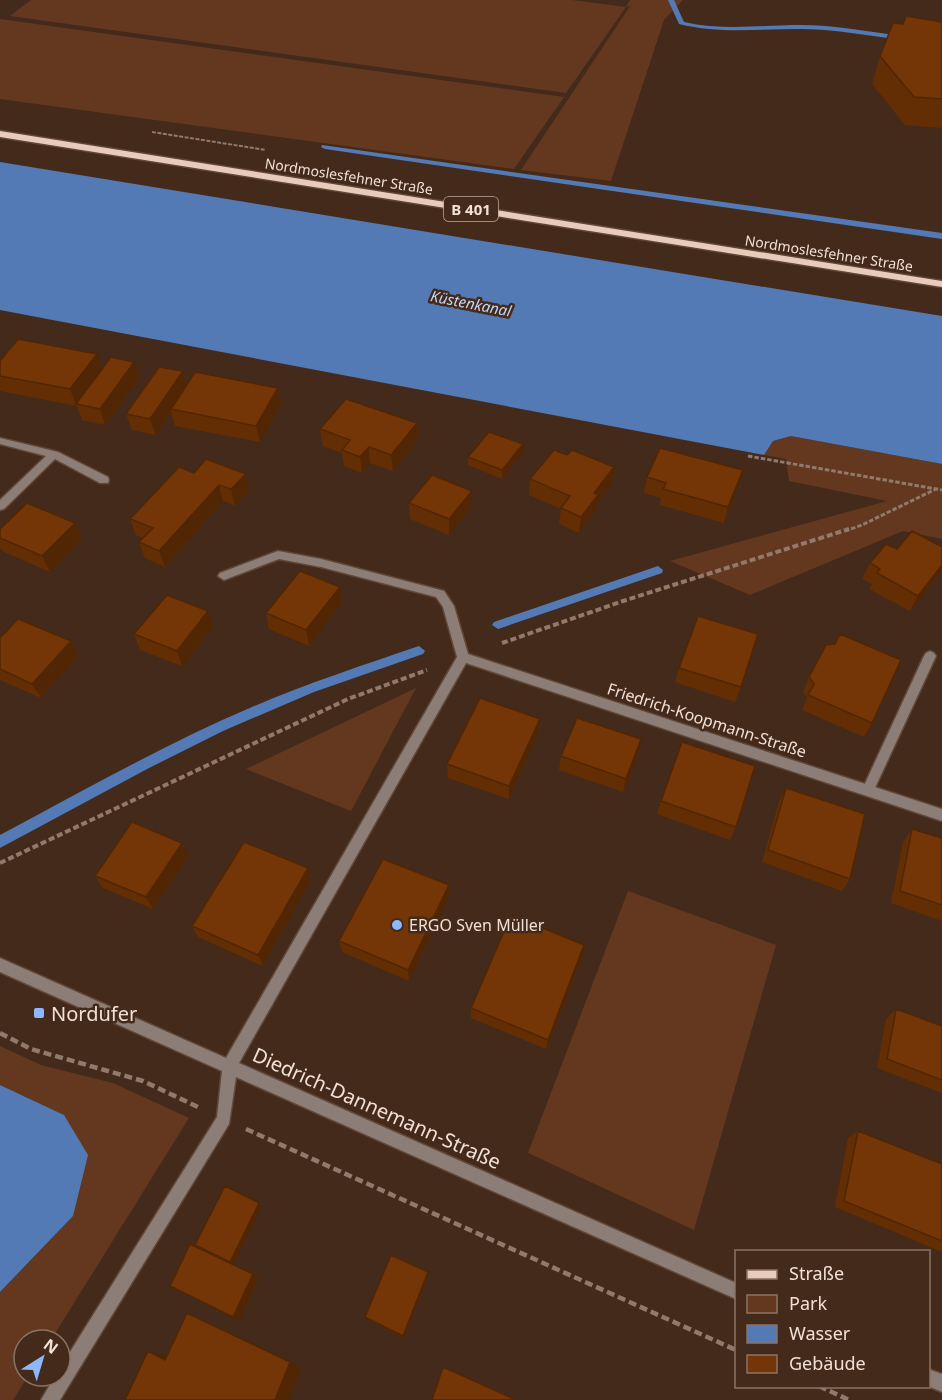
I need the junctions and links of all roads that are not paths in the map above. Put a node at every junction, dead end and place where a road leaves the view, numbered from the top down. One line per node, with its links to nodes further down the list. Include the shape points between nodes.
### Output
1 (0, 134): 2 (main road, Nordmoslesfehner Straße / B 401)
2 (942, 284)
3 (0, 441): 4 (street)
4 (54, 453): 5 (street); 6 (street)
5 (104, 480)
6 (0, 506)
7 (224, 576): 9 (street, via 278,555 440,594 448,606)
8 (930, 656): 10 (street)
9 (463, 657): 10 (street, Friedrich-Koopmann-Straße); 13 (street)
10 (868, 790): 11 (street, Friedrich-Koopmann-Straße)
11 (942, 814)
12 (0, 965): 13 (street, Diedrich-Dannemann-Straße)
13 (230, 1065): 14 (street, Diedrich-Dannemann-Straße); 15 (street, via 224,1119)
14 (735, 1291)
15 (50, 1400)

